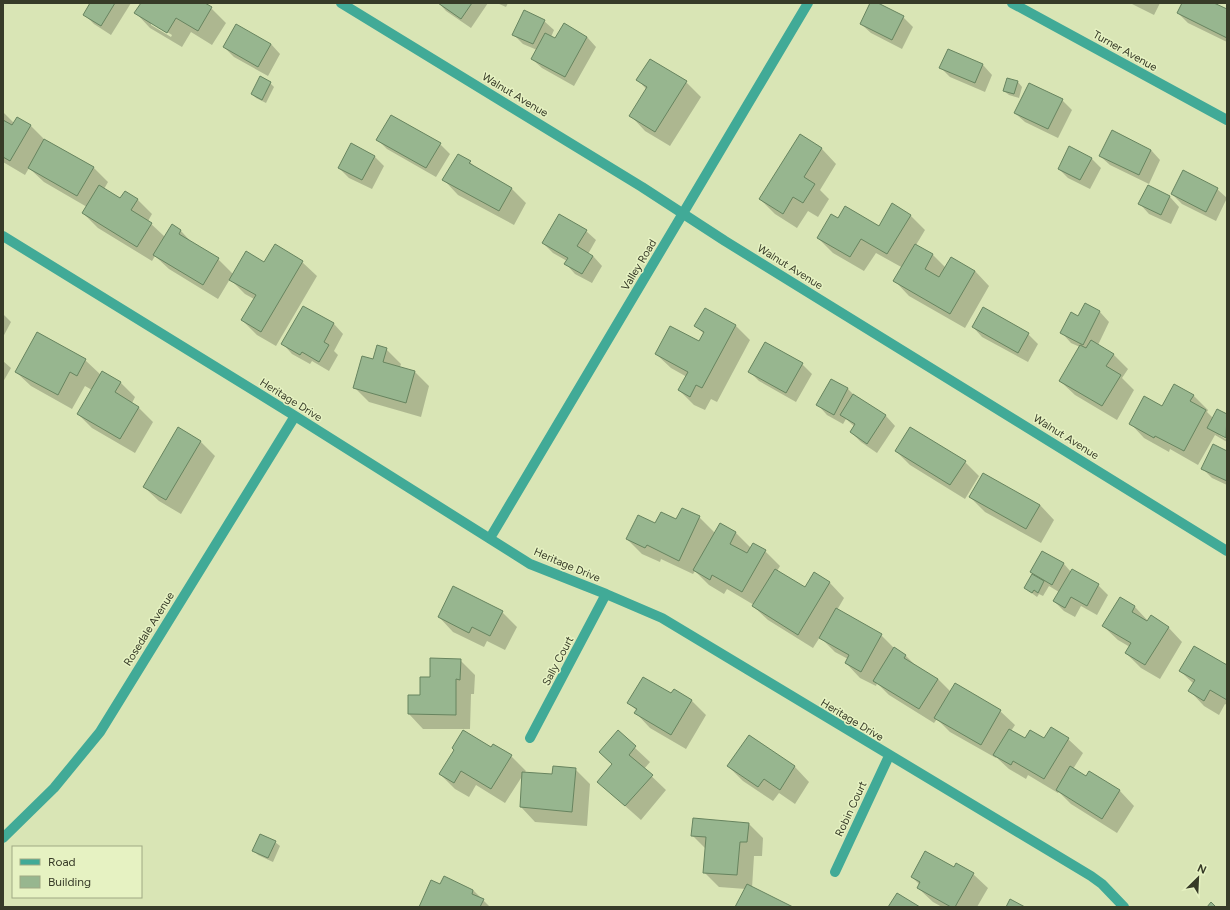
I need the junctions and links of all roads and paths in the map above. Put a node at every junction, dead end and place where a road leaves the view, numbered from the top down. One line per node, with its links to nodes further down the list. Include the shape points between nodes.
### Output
1 (341, 3): 5 (street, Walnut Avenue)
2 (808, 3): 5 (street, Valley Road)
3 (1012, 3): 4 (street, Turner Avenue)
4 (1227, 120)
5 (683, 214): 8 (street, Valley Road); 9 (street, Walnut Avenue)
6 (3, 236): 7 (street, Heritage Drive)
7 (295, 416): 8 (street, Heritage Drive); 13 (street, Rosedale Avenue, via 100,732 54,788)
8 (490, 538): 10 (street, Heritage Drive, via 530,564)
9 (1227, 550)
10 (606, 594): 11 (street, Sally Court); 12 (street, Heritage Drive, via 662,618)
11 (530, 738)
12 (889, 756): 14 (street, Robin Court); 15 (street, Heritage Drive, via 1091,876)
13 (3, 838)
14 (835, 872)
15 (1124, 907)

